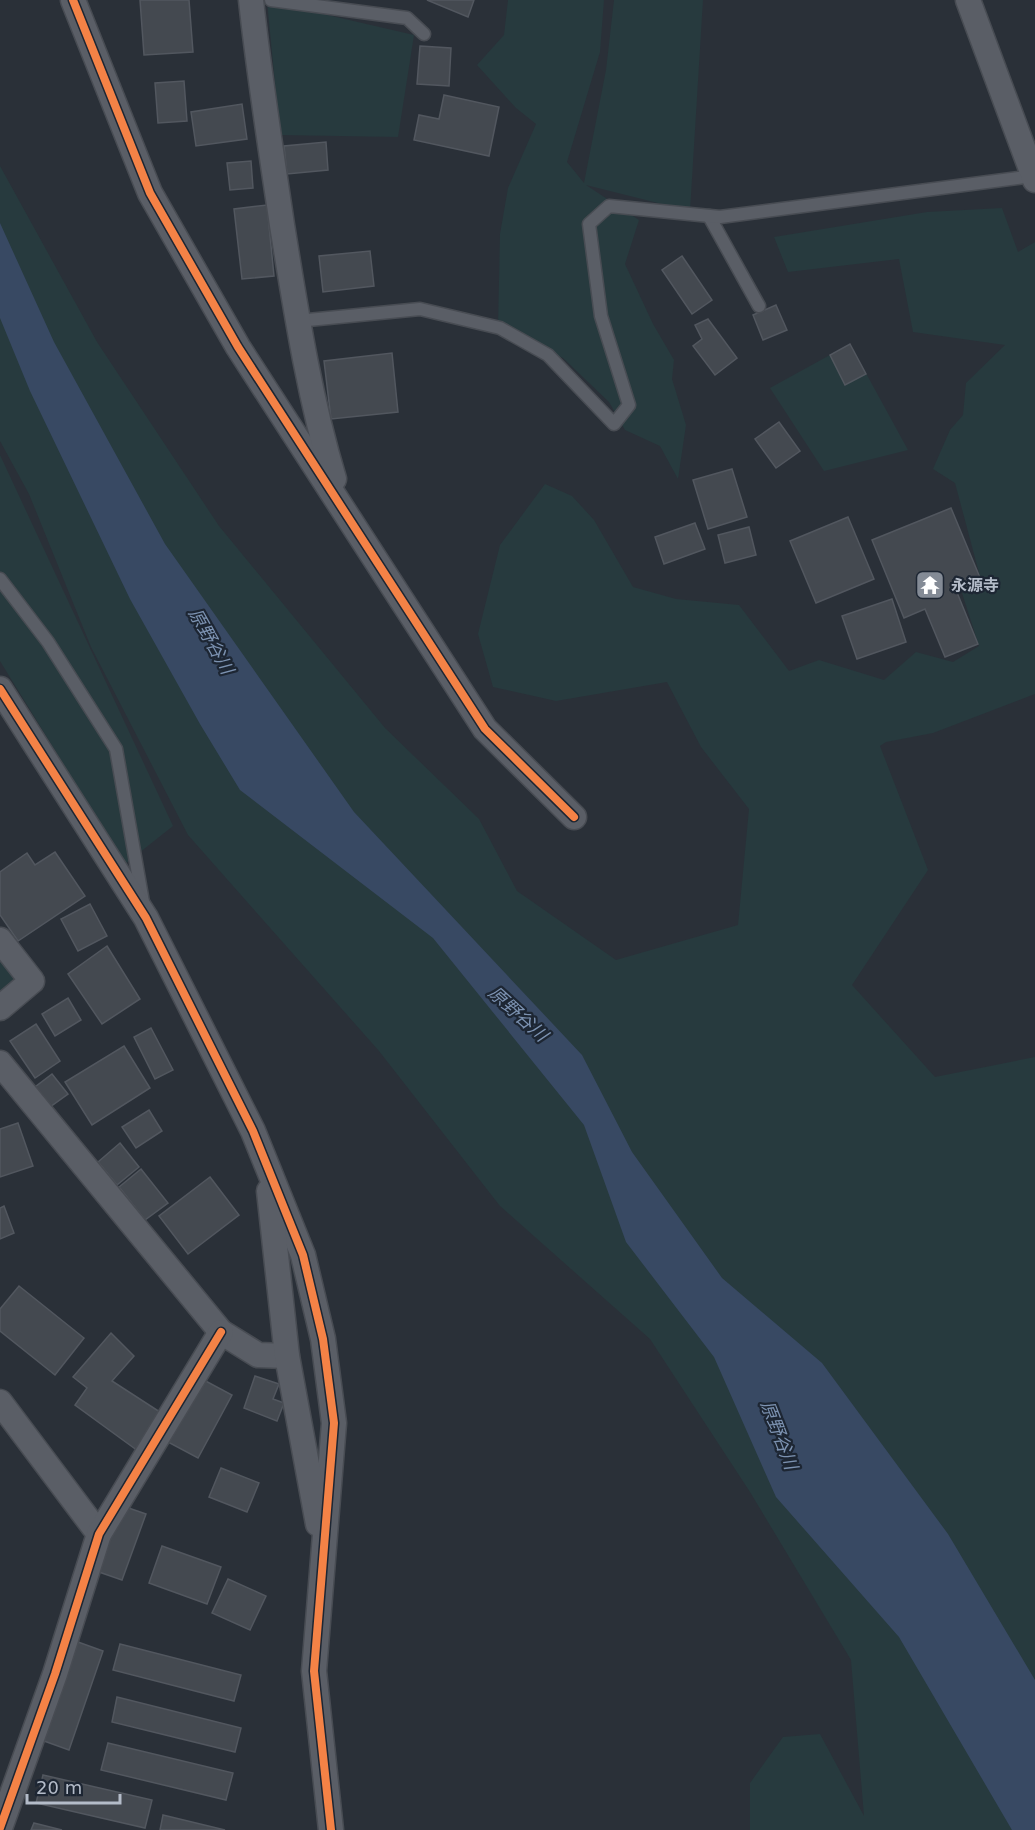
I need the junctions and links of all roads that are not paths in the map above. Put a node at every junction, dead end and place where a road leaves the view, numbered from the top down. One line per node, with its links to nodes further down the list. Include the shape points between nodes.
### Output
1 (73, 0): 10 (street, via 150,193 238,347)
2 (251, 0): 9 (street, via 258,69)
3 (271, 0): 5 (lane, via 407,18)
4 (968, 0): 6 (street)
5 (424, 34)
6 (1034, 178): 7 (lane)
7 (709, 216): 8 (lane); 9 (lane, via 609,206 589,224 601,316 629,405 614,424 548,355 500,328 420,309)
8 (759, 306)
9 (298, 321): 10 (street, via 316,418)
10 (343, 506): 13 (street, via 485,729)
11 (0, 579): 14 (lane, via 48,642 116,749)
12 (0, 689): 14 (street)
13 (574, 818)
14 (146, 918): 18 (street, via 254,1131)
15 (0, 940): 16 (street, via 32,981)
16 (0, 1008)
17 (0, 1063): 19 (street)
18 (265, 1161): 20 (street); 23 (street, via 303,1255 323,1339 334,1423)
19 (221, 1332): 20 (street, via 258,1355); 22 (street)
20 (286, 1356): 23 (street)
21 (0, 1402): 22 (street)
22 (99, 1534): 24 (street)
23 (324, 1556): 25 (street, via 314,1671)
24 (0, 1828)
25 (331, 1830)

